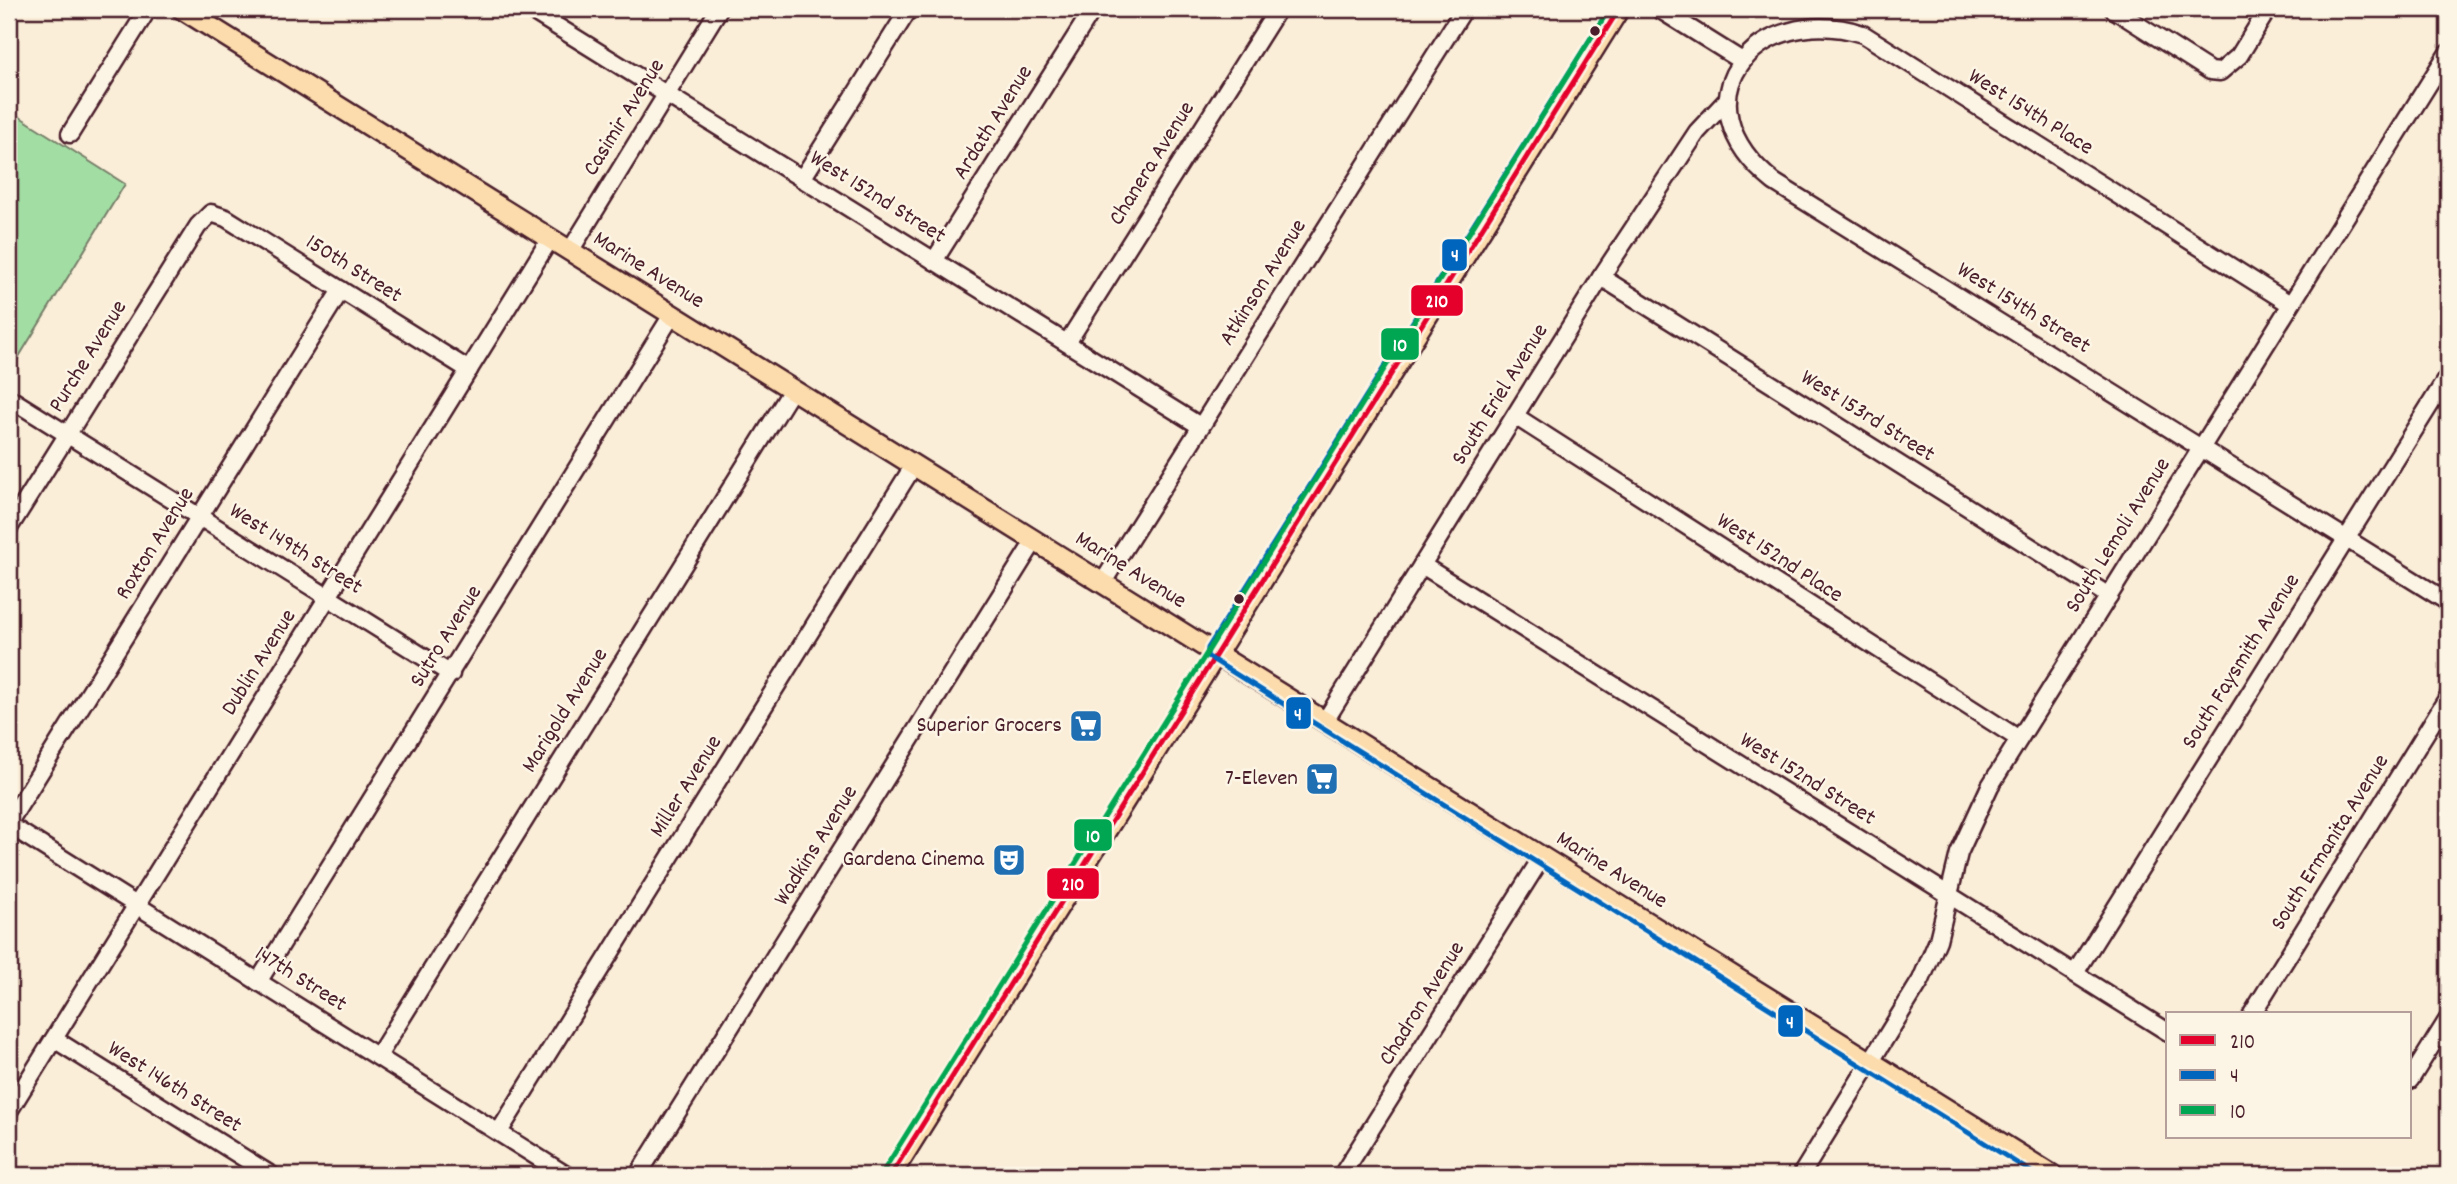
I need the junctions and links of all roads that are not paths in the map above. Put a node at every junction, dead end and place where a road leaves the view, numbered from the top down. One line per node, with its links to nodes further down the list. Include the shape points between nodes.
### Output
1 (148, 9): 17 (street)
2 (182, 9): 20 (main road, Marine Avenue)
3 (531, 9): 15 (street, West 152nd Street)
4 (719, 9): 15 (street, Casimir Avenue)
5 (909, 9): 18 (street)
6 (1093, 9): 22 (street, Ardath Avenue)
7 (1278, 9): 27 (street, Chanera Avenue)
8 (1464, 9): 33 (street, Atkinson Avenue)
9 (1619, 9): 46 (main road)
10 (1659, 9): 14 (street)
11 (2113, 9): 12 (street, via 2210,71 2220,72 2239,56)
12 (2268, 9)
13 (2448, 53): 25 (street, South Lemoli Avenue)
14 (1739, 59): 16 (street); 25 (street, West 154th Place, via 1765,34 1789,23 1818,19 1840,23)
15 (666, 94): 18 (street, West 152nd Street); 21 (street, Casimir Avenue)
16 (1726, 101): 23 (street, South Eriel Avenue, via 1697,132); 35 (street, West 154th Street, via 1739,146 1774,183)
17 (70, 134)
18 (802, 179): 22 (street, West 152nd Street)
19 (211, 213): 24 (street, 150th Street); 34 (street, Purche Avenue, via 198,226)
20 (550, 239): 21 (main road, Marine Avenue); 28 (street, Dublin Avenue)
21 (570, 251): 26 (main road, Marine Avenue)
22 (934, 261): 27 (street, West 152nd Street)
23 (1601, 277): 32 (street, South Eriel Avenue); 43 (street, West 153rd Street)
24 (341, 290): 28 (street, 150th Street); 37 (street, Roxton Avenue)
25 (2290, 304): 35 (street, South Lemoli Avenue)
26 (672, 315): 30 (main road, Marine Avenue); 47 (street, Sutro Avenue)
27 (1067, 343): 33 (street, West 152nd Street)
28 (469, 370): 44 (street, Dublin Avenue)
29 (2448, 376): 39 (street, South Faysmith Avenue)
30 (792, 390): 36 (main road, Marine Avenue); 61 (street, Marigold Avenue)
31 (9, 398): 34 (street, West 149th Street)
32 (1515, 416): 41 (street, South Eriel Avenue); 50 (street, West 152nd Place)
33 (1200, 426): 42 (street, Atkinson Avenue)
34 (67, 435): 37 (street, West 149th Street); 38 (street, Purche Avenue)
35 (2201, 445): 39 (street, West 154th Street); 43 (street, South Lemoli Avenue)
36 (914, 465): 40 (main road, Marine Avenue); 65 (street, Miller Avenue)
37 (199, 517): 44 (street, West 149th Street); 51 (street, Roxton Avenue)
38 (9, 528)
39 (2347, 538): 45 (street, West 154th Street); 55 (street, South Faysmith Avenue)
40 (1035, 540): 42 (main road, Marine Avenue); 68 (street, Wadkins Avenue)
41 (1422, 565): 49 (street, South Eriel Avenue); 53 (street, West 152nd Street)
42 (1103, 582): 46 (main road, Marine Avenue)
43 (2109, 596): 50 (street, South Lemoli Avenue)
44 (328, 597): 47 (street, West 149th Street); 54 (street, Dublin Avenue)
45 (2448, 602)
46 (1215, 653): 49 (main road, Marine Avenue); 69 (main road)
47 (451, 674): 56 (street, Sutro Avenue)
48 (2448, 696): 57 (street, South Ermanita Avenue)
49 (1325, 721): 52 (main road, Marine Avenue)
50 (2019, 739): 53 (street, South Lemoli Avenue, via 1973,818)
51 (9, 824): 54 (street, 147th Street)
52 (1542, 857): 62 (main road, Marine Avenue); 70 (street, Chadron Avenue)
53 (1947, 895): 55 (street, West 152nd Street); 62 (street, South Lemoli Avenue, via 1938,940 1922,980)
54 (137, 905): 56 (street, 147th Street); 60 (street, Dublin Avenue)
55 (2075, 973): 59 (street, West 152nd Street)
56 (258, 982): 61 (street, 147th Street)
57 (2253, 1012)
58 (2448, 1019): 63 (street)
59 (2166, 1031)
60 (54, 1039): 64 (street, Dublin Avenue); 66 (street, West 146th Street)
61 (378, 1056): 65 (street, 147th Street)
62 (1872, 1063): 71 (street, South Lemoli Avenue); 72 (main road, Marine Avenue)
63 (2412, 1077)
64 (9, 1111)
65 (499, 1132): 67 (street, 147th Street)
66 (271, 1175)
67 (566, 1175)
68 (638, 1175)
69 (891, 1175)
70 (1342, 1175)
71 (1801, 1175)
72 (2052, 1175)

